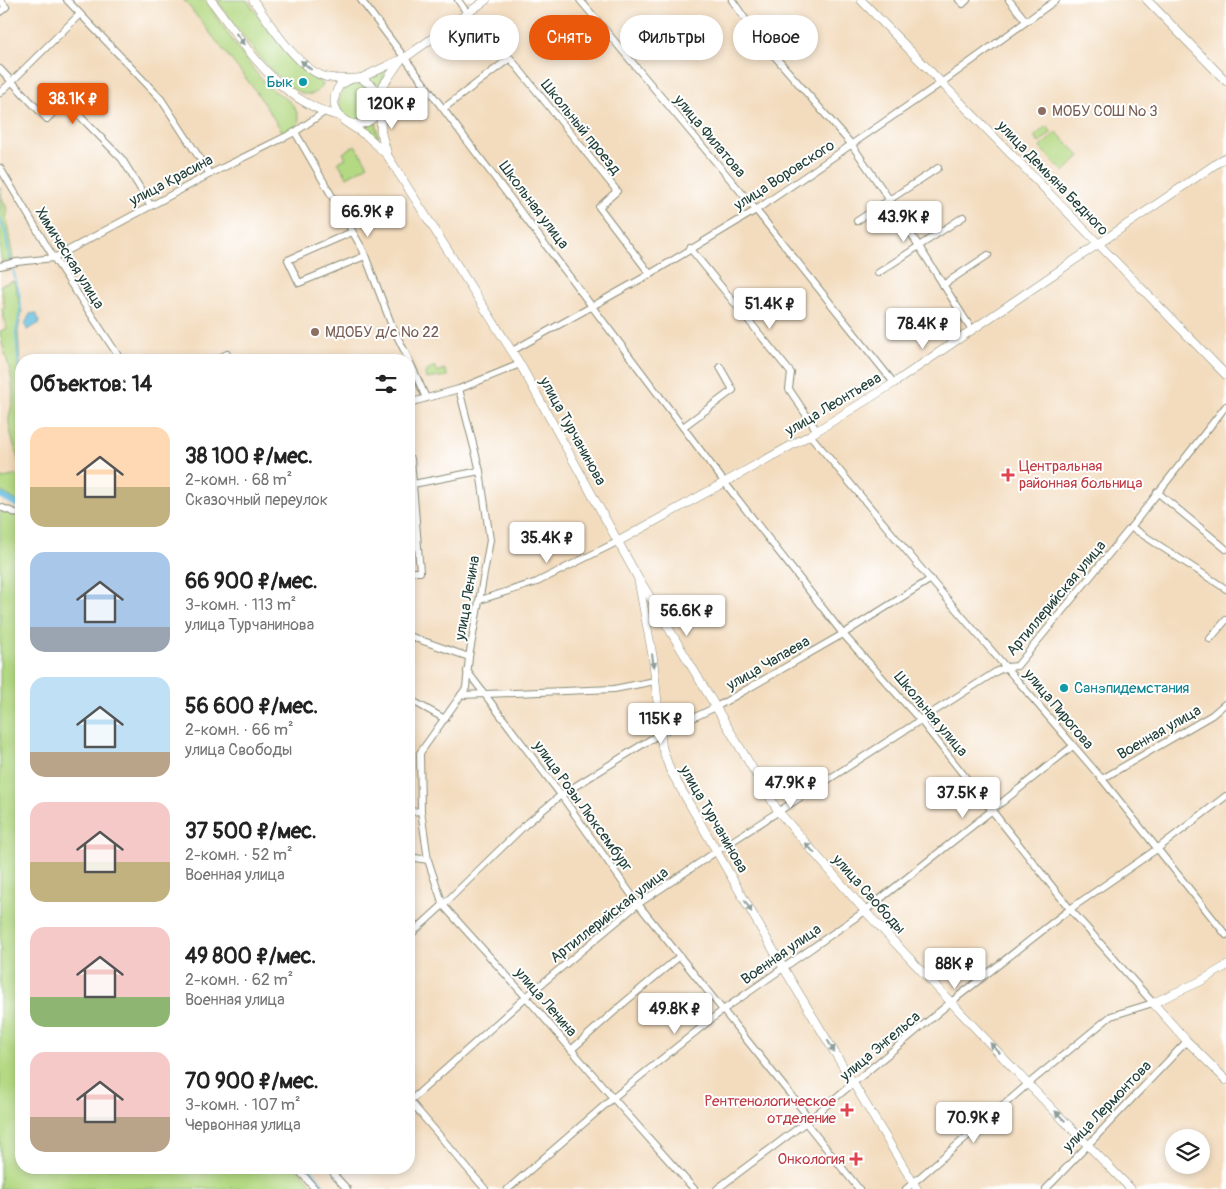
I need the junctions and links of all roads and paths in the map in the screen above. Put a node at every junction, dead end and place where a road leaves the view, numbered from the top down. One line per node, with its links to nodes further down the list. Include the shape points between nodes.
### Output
1 (0, 0): 16 (street, via 6,7)
2 (67, 0): 18 (street)
3 (211, 0): 32 (street, улица Турчанинова, one-way to 32, via 259,64 284,90)
4 (254, 0): 23 (street, one-way to 4, via 326,77 314,71 291,52)
5 (361, 0): 20 (street, Школьная улица)
6 (458, 0): 17 (street)
7 (486, 0): 17 (street)
8 (580, 0): 43 (street, улица Филатова)
9 (732, 0): 35 (street, via 758,36)
10 (860, 0): 26 (street, улица Демьяна Бедного)
11 (959, 0): 12 (street, via 963,4)
12 (967, 0)
13 (1009, 0): 19 (street)
14 (1056, 0): 19 (street, улица Воровского)
15 (1147, 0): 24 (street)
16 (0, 12)
17 (467, 13): 20 (street)
18 (80, 15): 25 (street); 40 (street, via 161,99)
19 (1026, 21): 26 (street, улица Воровского)
20 (404, 58): 22 (street); 29 (street, via 389,75); 31 (street, Школьная улица)
21 (0, 69): 25 (street)
22 (360, 78): 23 (street); 29 (street, via 376,89)
23 (352, 79): 27 (street)
24 (1226, 81)
25 (12, 82): 28 (street); 42 (street, via 47,119 65,101 122,159)
26 (941, 83): 35 (street, улица Воровского); 47 (street, улица Демьяна Бедного)
27 (338, 87): 32 (street, улица Красина); 33 (street, via 334,107)
28 (0, 93)
29 (380, 98): 30 (street)
30 (380, 107): 33 (street, via 374,117 359,124); 36 (street, улица Турчанинова, via 381,132)
31 (444, 108): 55 (street, Школьный проезд, via 510,58 617,191 599,207); 57 (street, Школьная улица)
32 (323, 112): 33 (street, улица Турчанинова); 34 (street, улица Красина)
33 (342, 119): 36 (street, улица Турчанинова)
34 (295, 132): 40 (street, улица Красина); 46 (street)
35 (852, 145): 41 (street); 43 (street, улица Воровского)
36 (387, 155): 59 (street, улица Турчанинова)
37 (1226, 157): 47 (street, улица Леонтьева)
38 (0, 168): 52 (street, Химическая улица)
39 (938, 168): 41 (street)
40 (210, 174): 42 (street, улица Красина)
41 (889, 200): 45 (street); 48 (street)
42 (151, 206): 52 (street, улица Красина)
43 (756, 210): 49 (street, улица Воровского); 66 (street, улица Филатова)
44 (963, 217): 48 (street)
45 (857, 221)
46 (352, 232): 51 (street); 51 (street, via 288,260 299,284)
47 (1097, 244): 58 (street, улица Леонтьева); 65 (street, улица Демьяна Бедного)
48 (919, 247): 54 (street); 56 (street)
49 (690, 248): 55 (street, улица Воровского); 72 (street, улица Пирогова, via 791,373 789,389)
50 (988, 255): 56 (street)
51 (365, 256): 61 (street)
52 (54, 258): 53 (street, улица Красина); 60 (street, Химическая улица)
53 (3, 266)
54 (878, 273)
55 (650, 274): 57 (street, улица Воровского)
56 (944, 286): 58 (street)
57 (592, 306): 59 (street, улица Воровского); 71 (street, Школьная улица)
58 (972, 330): 66 (street, улица Леонтьева)
59 (512, 351): 62 (street, улица Турчанинова)
60 (116, 354)
61 (406, 354)
62 (520, 364): 67 (street); 81 (street, улица Турчанинова)
63 (720, 367): 71 (street, via 732,390)
64 (415, 373): 68 (street)
65 (1226, 375)
66 (894, 383): 72 (street, улица Леонтьева)
67 (459, 389): 68 (street); 73 (street, улица Ленина)
68 (426, 398): 69 (street)
69 (415, 401)
70 (1226, 406): 76 (street, Артиллерийская улица)
71 (683, 427): 74 (street, Школьная улица)
72 (814, 433): 74 (street, улица Леонтьева); 85 (street, улица Пирогова)
73 (480, 471): 75 (street); 87 (street, улица Ленина, via 490,540)
74 (725, 483): 81 (street, улица Леонтьева); 89 (street, Школьная улица)
75 (415, 484)
76 (1157, 492): 80 (street, Артиллерийская улица); 82 (street)
77 (0, 507): 79 (street)
78 (415, 509): 83 (street, via 420,572)
79 (15, 513)
80 (1131, 527): 86 (street); 93 (street, Артиллерийская улица, via 1024,659 1017,666)
81 (619, 541): 84 (street, улица Турчанинова); 87 (street, улица Леонтьева, via 537,582)
82 (1226, 549)
83 (415, 572)
84 (638, 578): 95 (street, улица Турчанинова, one-way to 95); 100 (street, улица Свободы)
85 (930, 579): 89 (street, улица Чапаева); 93 (street, улица Пирогова)
86 (1226, 589)
87 (480, 600): 92 (street, улица Ленина)
88 (1226, 620): 91 (street)
89 (843, 634): 100 (street, улица Чапаева); 102 (street, Школьная улица)
90 (415, 638): 92 (street)
91 (1210, 639)
92 (469, 657): 94 (street, улица Ленина)
93 (1007, 667): 102 (street, Артиллерийская улица); 104 (street, улица Пирогова)
94 (467, 672): 96 (street, улица Розы Люксембург); 97 (street, улица Ленина, via 466,688)
95 (655, 681): 96 (street, via 614,690); 103 (street, улица Турчанинова)
96 (485, 694): 97 (street); 106 (street, улица Розы Люксембург)
97 (461, 695): 101 (street, улица Ленина)
98 (415, 702): 101 (street)
99 (1226, 704): 105 (street, Военная улица)
100 (716, 707): 103 (street, улица Чапаева); 111 (street, улица Свободы)
101 (445, 718): 110 (street, улица Ленина, via 420,753)
102 (921, 721): 108 (street, Школьная улица); 111 (street, Артиллерийская улица)
103 (661, 733): 106 (street, улица Чапаева); 113 (street, улица Турчанинова, via 670,770)
104 (1073, 746): 105 (street, улица Пирогова); 108 (street, Военная улица)
105 (1102, 779): 112 (street, улица Пирогова)
106 (561, 795): 116 (street, улица Розы Люксембург); 117 (street, улица Чапаева, via 525,825)
107 (1226, 796): 112 (street, улица Энгельса)
108 (992, 810): 118 (street, Школьная улица); 119 (street, Военная улица)
109 (415, 811): 110 (street)
110 (420, 811): 115 (street, улица Ленина)
111 (778, 811): 113 (street, Артиллерийская улица); 119 (street, улица Свободы, one-way to 111)
112 (1157, 849): 118 (street, улица Энгельса); 121 (street, улица Пирогова)
113 (717, 851): 116 (street, Артиллерийская улица); 124 (street, улица Турчанинова, one-way to 124)
114 (415, 858): 115 (street)
115 (428, 860): 117 (street, улица Ленина)
116 (638, 904): 122 (street, улица Розы Люксембург); 125 (street, Артиллерийская улица)
117 (443, 905): 120 (street, улица Чапаева); 125 (street, улица Ленина)
118 (1070, 910): 126 (street, улица Энгельса); 127 (street, Школьная улица)
119 (864, 912): 124 (street, Военная улица); 126 (street, улица Свободы)
120 (415, 931)
121 (1226, 935)
122 (680, 956): 128 (street, улица Розы Люксембург); 130 (street)
123 (1226, 966): 127 (street)
124 (783, 967): 128 (street, Военная улица); 132 (street, улица Турчанинова, one-way to 132)
125 (526, 997): 130 (street, улица Ленина); 134 (street, Артиллерийская улица)
126 (952, 1002): 132 (street, улица Энгельса); 133 (street, улица Свободы, one-way to 126)
127 (1153, 1003): 129 (street, Школьная улица); 133 (street, via 1111,1016)
128 (723, 1010): 135 (street, Военная улица); 137 (street, улица Розы Люксембург)
129 (1187, 1041): 131 (street, Школьная улица); 138 (street, улица Лермонтова)
130 (571, 1050): 135 (street, улица Ленина)
131 (1226, 1080)
132 (854, 1084): 137 (street, улица Энгельса); 141 (street, улица Турчанинова)
133 (1028, 1084): 138 (street, улица Свободы, one-way to 133); 141 (street)
134 (415, 1095)
135 (613, 1098): 145 (street, Военная улица); 146 (street, улица Ленина)
136 (415, 1107): 144 (street)
137 (808, 1121): 147 (street, улица Энгельса); 148 (street, улица Розы Люксембург)
138 (1089, 1145): 150 (street, улица Лермонтова); 151 (street, улица Свободы)
139 (302, 1174): 142 (street)
140 (334, 1174): 143 (street)
141 (915, 1186): 149 (street)
142 (315, 1189)
143 (347, 1189)
144 (485, 1189)
145 (508, 1189)
146 (694, 1189)
147 (717, 1189)
148 (859, 1189)
149 (906, 1189)
150 (1046, 1189)
151 (1131, 1189)

